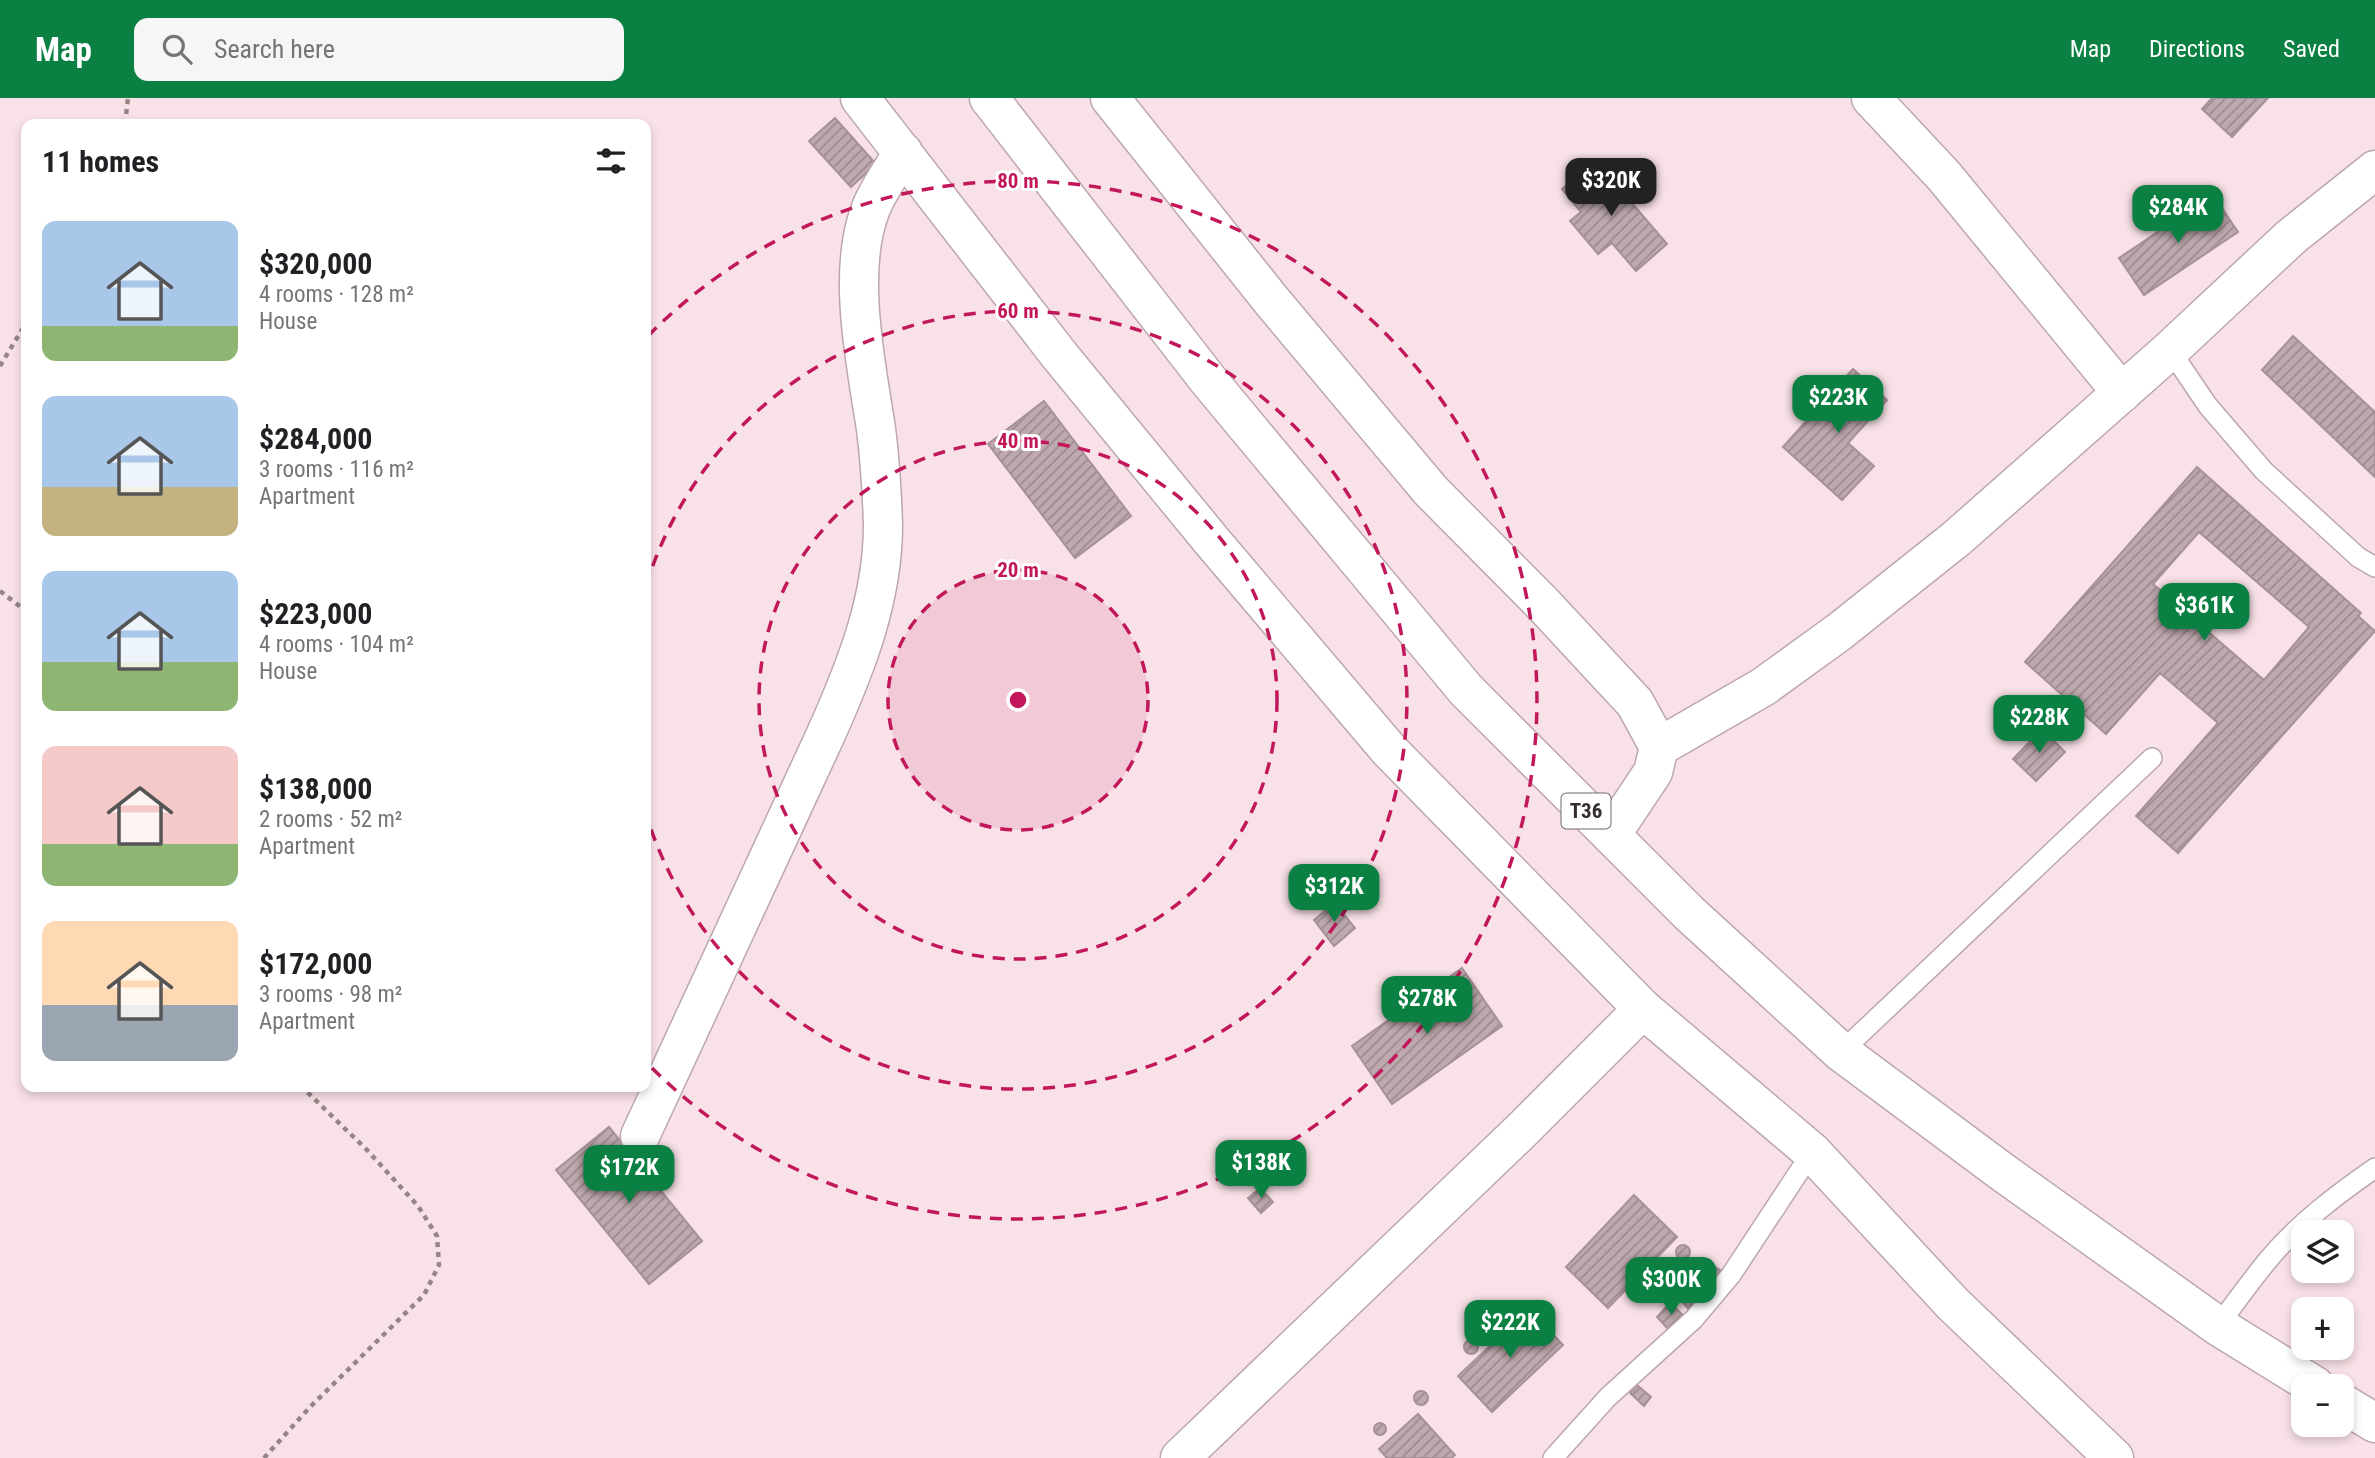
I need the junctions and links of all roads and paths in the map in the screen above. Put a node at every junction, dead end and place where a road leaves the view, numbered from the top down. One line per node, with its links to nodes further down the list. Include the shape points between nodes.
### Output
1 (128, 98): 6 (path)
2 (860, 98): 7 (main road)
3 (989, 98): 18 (main road, T36, via 1209,381 1466,690)
4 (1110, 98): 16 (main road, via 1431,491 1635,703)
5 (1871, 98): 12 (main road, via 1944,176)
6 (126, 119)
7 (903, 152): 19 (main road, via 1069,366 1380,739); 22 (main road, via 871,208 861,250 859,319 876,433 883,526 875,605 856,667)
8 (2375, 170): 10 (main road, via 2291,237)
9 (21, 331): 11 (path)
10 (2170, 350): 12 (main road); 13 (lane, via 2208,406 2264,471)
11 (0, 366)
12 (2122, 393): 16 (main road, via 1957,538 1839,632 1763,687)
13 (2375, 568)
14 (0, 591): 15 (path)
15 (21, 607)
16 (1658, 747): 18 (main road, via 1653,772)
17 (2151, 758): 20 (lane)
18 (1611, 835): 20 (main road, T36)
19 (1643, 1009): 23 (main road); 30 (main road)
20 (1841, 1052): 25 (main road, T36)
21 (307, 1092): 29 (path, via 418,1206 437,1236 439,1265 424,1295)
22 (640, 1136)
23 (1812, 1152): 31 (lane, via 1731,1275 1694,1319 1608,1396); 32 (main road, via 1953,1304)
24 (2375, 1168): 25 (lane, via 2306,1220 2269,1259)
25 (2218, 1326): 26 (main road, T36)
26 (2296, 1374)
27 (2354, 1410): 28 (main road)
28 (2375, 1423)
29 (264, 1458)
30 (1180, 1458)
31 (1553, 1458)
32 (2113, 1458)

